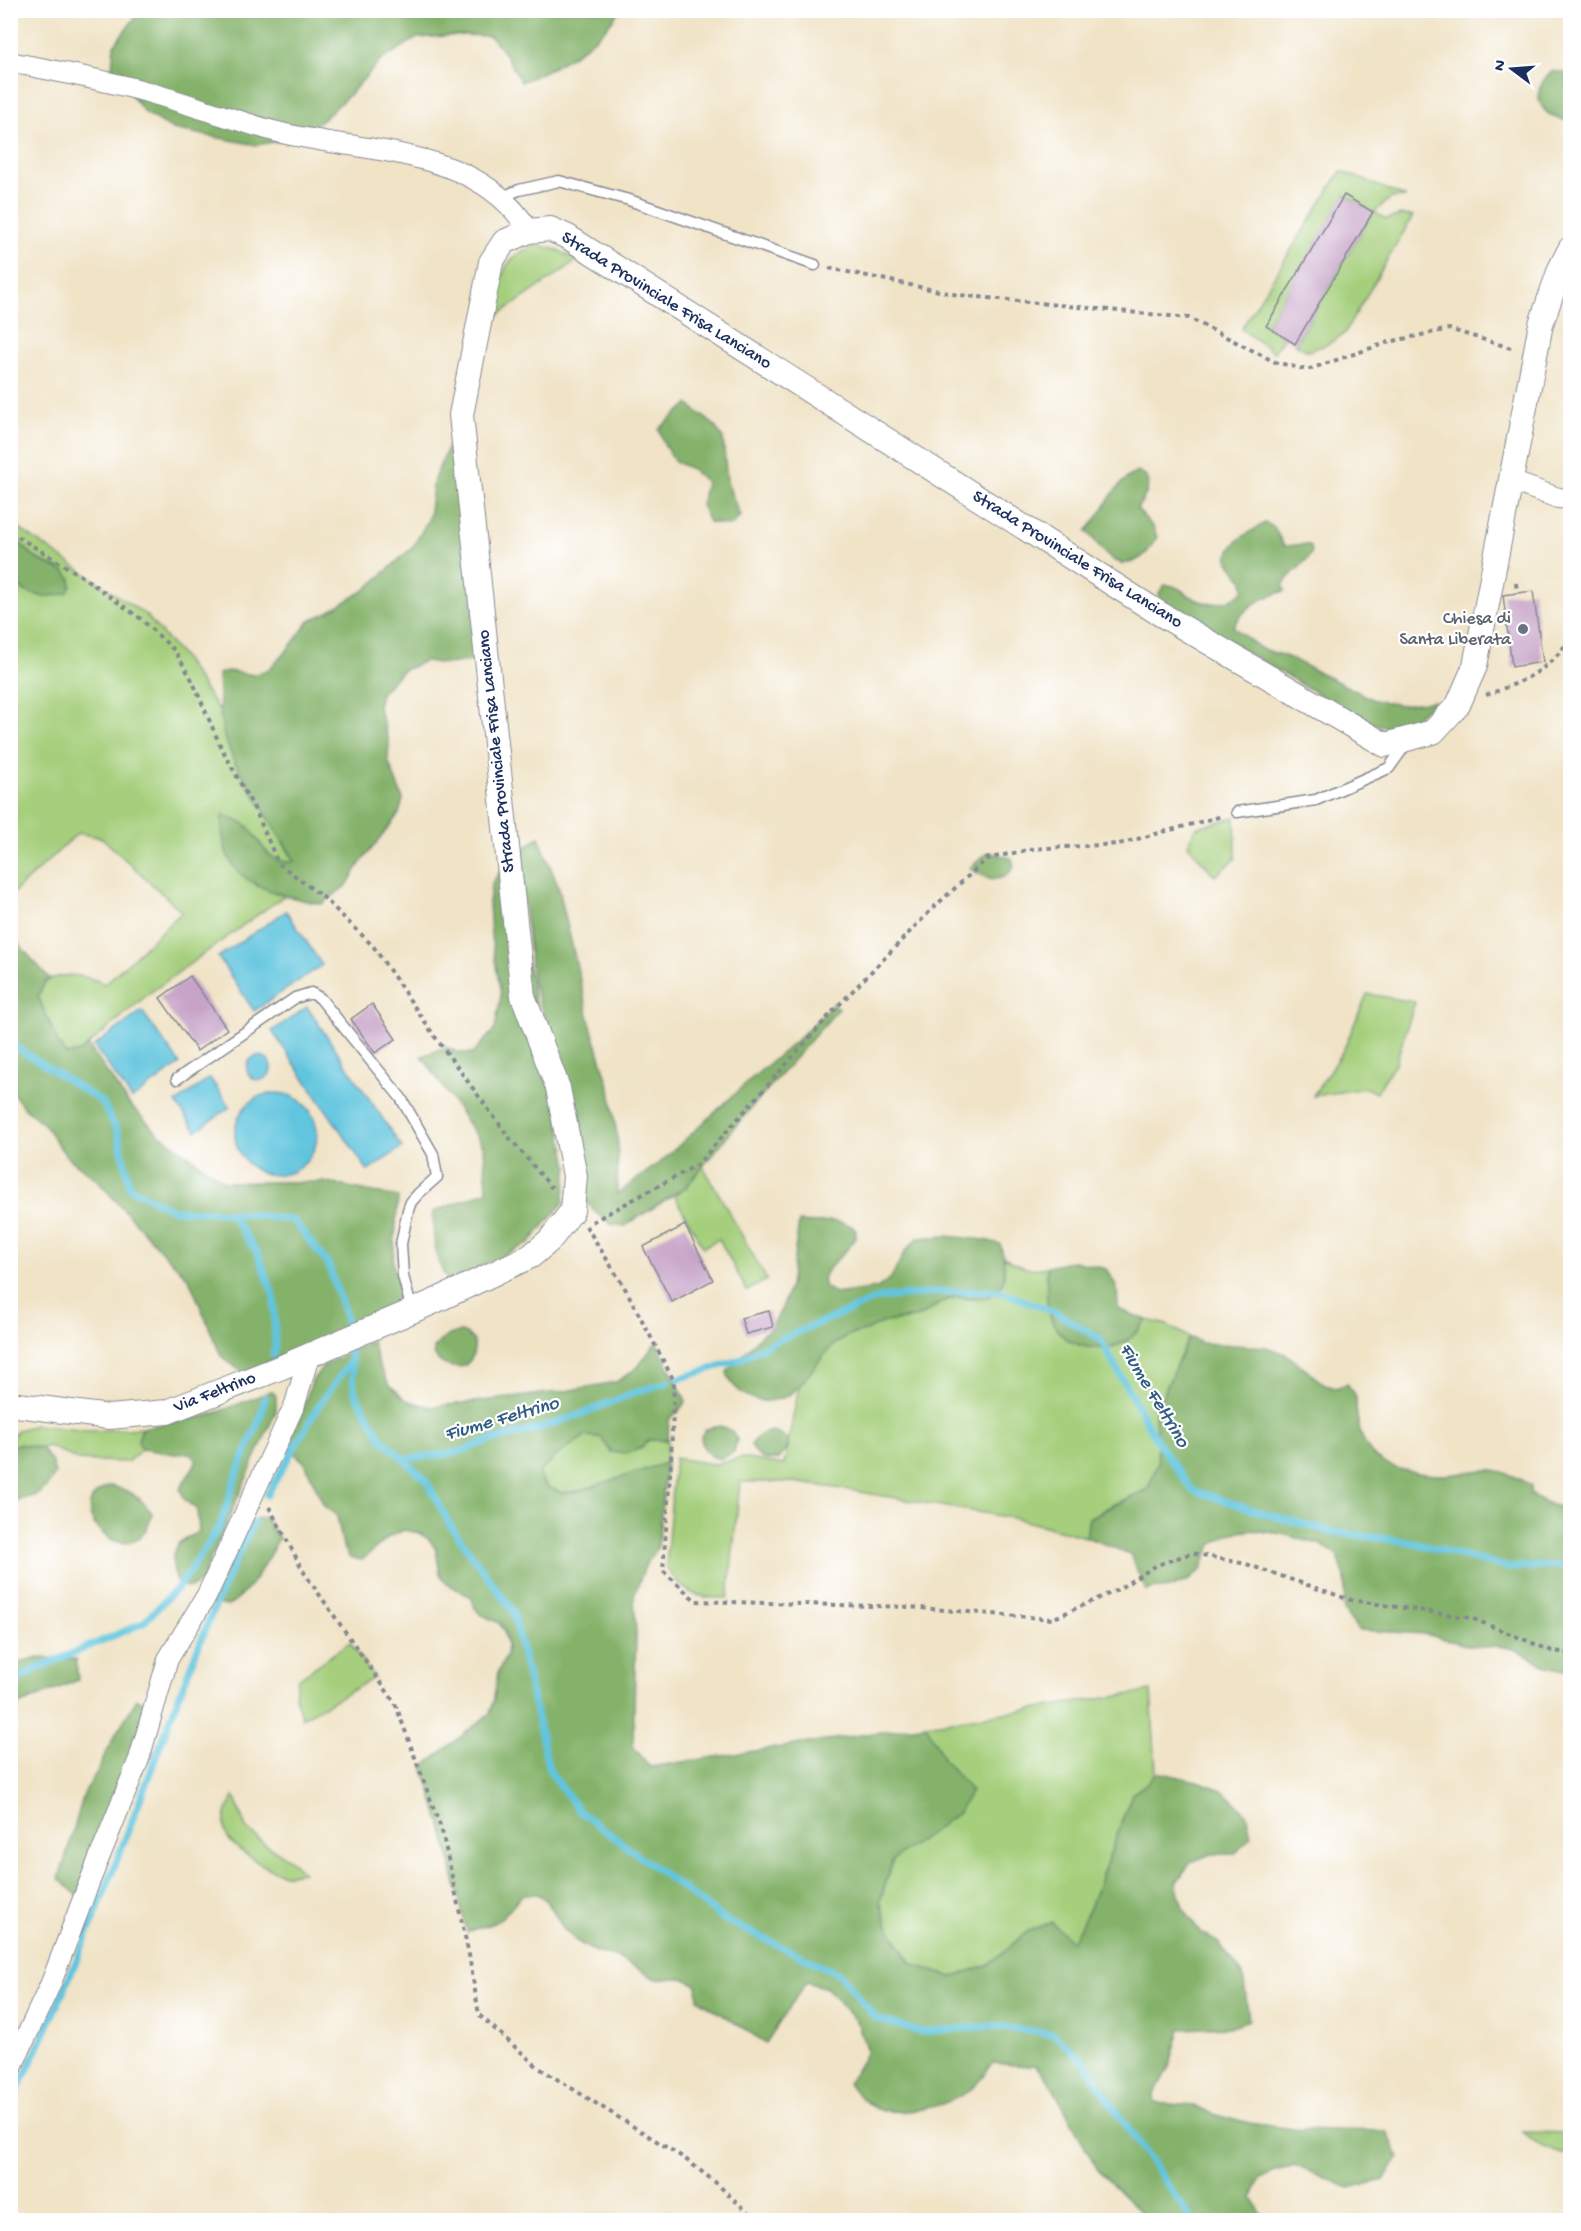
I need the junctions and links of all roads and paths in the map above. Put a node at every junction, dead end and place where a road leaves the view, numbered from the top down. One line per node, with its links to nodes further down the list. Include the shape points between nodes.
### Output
1 (10, 62): 2 (street, via 142,91 273,130 416,156 469,177)
2 (502, 198): 3 (street); 5 (lane, via 560,181 629,200)
3 (529, 231): 12 (street, Strada Provinciale Frisa Lanciano, via 550,229 568,237 1157,612 1385,745); 15 (street, Strada Provinciale Frisa Lanciano, via 504,242 490,262 461,415 523,996 558,1088 574,1176)
4 (1570, 249): 6 (street, Strada Provinciale Frisa Lanciano, via 1541,324)
5 (815, 266): 6 (path, via 958,295 1189,318 1275,362 1307,370 1389,342 1449,328)
6 (1535, 355): 7 (street, Strada Provinciale Frisa Lanciano)
7 (1511, 481): 8 (street); 11 (street, Strada Provinciale Frisa Lanciano, via 1475,666)
8 (1570, 499)
9 (10, 532): 15 (path, via 133,613 175,651 278,862 324,898 373,946 508,1136)
10 (1570, 639): 11 (path, via 1557,658 1528,679)
11 (1458, 705): 12 (street, Strada Provinciale Frisa Lanciano, via 1433,732)
12 (1410, 738): 13 (lane, via 1389,768 1316,800)
13 (1237, 812): 20 (path, via 1119,844 1031,849 987,859 933,908 835,1009 697,1164 586,1225 674,1381 663,1571 696,1601 909,1607 1052,1619 1115,1591 1157,1566 1192,1553 1246,1564 1351,1600 1472,1618 1552,1651)
14 (177, 1079): 16 (lane, via 295,998 311,993 320,998 401,1098 434,1154 438,1177 411,1202 401,1244 403,1275)
15 (572, 1211): 16 (street, via 550,1240 531,1256)
16 (412, 1311): 17 (street)
17 (309, 1356): 18 (street, Via Feltrino, via 167,1412 109,1417); 19 (street, via 295,1404)
18 (10, 1404)
19 (258, 1485): 21 (street, via 207,1595 168,1659 139,1759 51,1983); 22 (path, via 305,1574 395,1703 442,1831 479,2015 539,2068 684,2158)
20 (1570, 1653)
21 (10, 2071)
22 (756, 2220)

